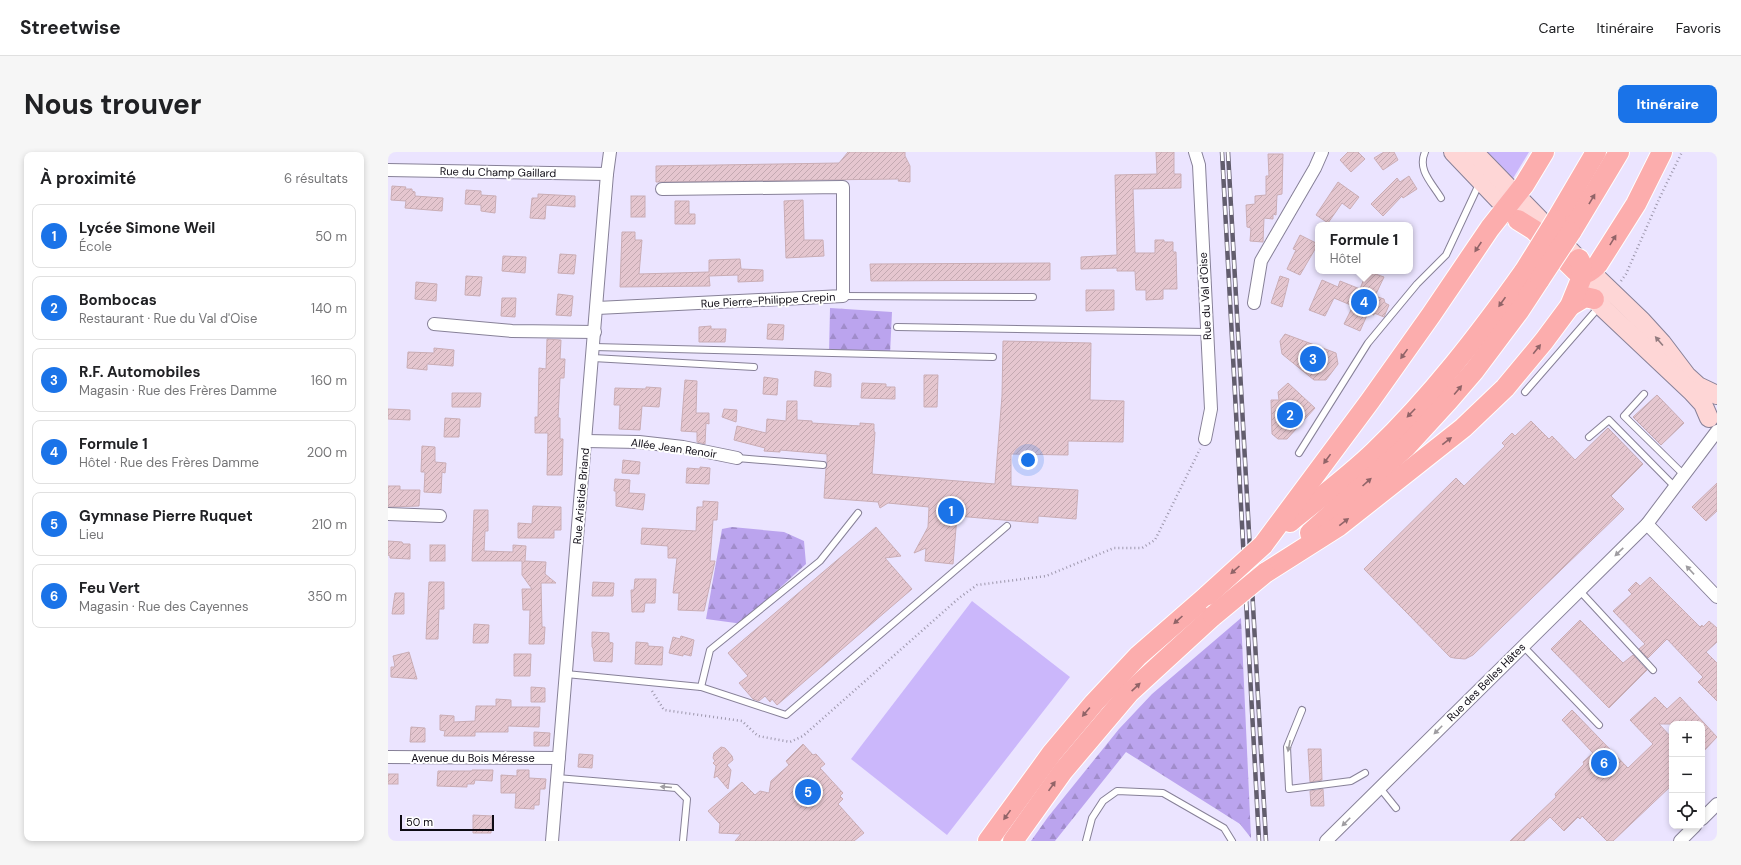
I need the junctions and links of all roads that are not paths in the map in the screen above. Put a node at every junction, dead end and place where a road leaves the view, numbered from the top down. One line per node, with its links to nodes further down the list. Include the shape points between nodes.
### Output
1 (610, 152): 12 (street, Rue Aristide Briand)
2 (1195, 152): 28 (street, Rue du Val d'Oise, via 1199,165)
3 (1322, 152): 22 (street, via 1316,168 1261,261)
4 (1425, 152): 15 (lane, via 1422,169)
5 (1453, 152): 13 (street)
6 (1544, 152): 16 (main road)
7 (1596, 152): 18 (main road, bridge, via 1556,220)
8 (1619, 152): 18 (main road, one-way to 8, bridge, via 1571,232)
9 (1662, 152): 17 (main road, one-way to 9, via 1598,264 1636,204)
10 (1480, 158): 13 (lane); 16 (street)
11 (388, 170): 12 (street, Rue du Champ Gaillard)
12 (607, 174): 24 (street, Rue Aristide Briand)
13 (1481, 181): 16 (street); 39 (lane, via 1446,255 1417,284 1368,343)
14 (662, 189): 19 (street, Rue Pierre-Philippe Crepin, via 843,187)
15 (1441, 198)
16 (1511, 210): 17 (main road, via 1576,272); 49 (main road, one-way to 49)
17 (1582, 269): 21 (street); 23 (main road); 34 (street, one-way to 17, via 1698,386 1687,376 1662,343 1613,292)
18 (1532, 275): 49 (main road, one-way to 49, via 1426,398 1373,453); 50 (main road, one-way to 18, via 1406,448 1474,371 1519,311)
19 (843, 296): 20 (lane); 24 (street, Rue Pierre-Philippe Crepin)
20 (1033, 297)
21 (1597, 302): 23 (main road, via 1585,297); 32 (lane); 35 (street, via 1692,392 1703,404)
22 (1254, 303)
23 (1570, 306): 50 (main road, one-way to 23, via 1339,526 1464,428 1506,388)
24 (596, 308): 27 (street, Rue Aristide Briand)
25 (434, 324): 27 (street, via 512,331)
26 (896, 328): 28 (lane)
27 (595, 332): 29 (street, Rue Aristide Briand)
28 (1207, 332): 37 (street, Rue du Val d'Oise, via 1210,408)
29 (593, 352): 30 (lane); 31 (lane); 38 (street, Rue Aristide Briand)
30 (993, 357)
31 (754, 367)
32 (1525, 392)
33 (1644, 394): 42 (lane, via 1624,416)
34 (1717, 396): 35 (street, via 1710,407)
35 (1714, 427): 42 (street, Rue des Belles Hâtes)
36 (1589, 437): 43 (lane, via 1609,420)
37 (1205, 439)
38 (586, 441): 40 (street, Allée Jean Renoir, via 639,442 683,447); 55 (street, Rue Aristide Briand)
39 (1299, 453)
40 (737, 458): 41 (lane)
41 (823, 465)
42 (1684, 475): 43 (street, Rue des Belles Hâtes)
43 (1675, 487): 47 (street, Rue des Belles Hâtes)
44 (858, 513): 56 (lane, via 820,561 710,650)
45 (388, 514): 46 (street)
46 (440, 516)
47 (1647, 524): 51 (street, Rue des Belles Hâtes, one-way to 51); 52 (street, one-way to 47)
48 (1007, 526): 56 (lane, via 786,715)
49 (1263, 544): 70 (main road, one-way to 70, bridge, via 1138,656 1094,703 1052,753)
50 (1265, 573): 71 (main road, one-way to 50, bridge, via 1063,771 1129,693 1213,616)
51 (1579, 590): 53 (street, Rue des Belles Hâtes); 54 (lane)
52 (1717, 597)
53 (1523, 646): 58 (lane); 63 (street, Rue des Belles Hâtes, one-way to 63)
54 (1653, 670)
55 (566, 674): 56 (lane); 60 (street, Rue Aristide Briand)
56 (701, 687)
57 (1302, 710): 61 (lane, one-way to 61, via 1287,747 1290,789 1351,781)
58 (1599, 725)
59 (388, 757): 60 (street, Avenue du Bois Méresse)
60 (559, 758): 62 (street, Rue Aristide Briand)
61 (1365, 773)
62 (557, 778): 68 (street, Rue Aristide Briand); 69 (lane, one-way to 62, via 687,799 676,788)
63 (1380, 788): 65 (lane); 74 (street, Rue des Belles Hâtes, one-way to 74)
64 (1717, 804): 66 (street)
65 (1396, 808)
66 (1705, 816)
67 (1692, 829): 75 (street)
68 (552, 841)
69 (683, 841)
70 (988, 841)
71 (1013, 841)
72 (1086, 841): 73 (lane, via 1092,818 1103,801 1117,791 1125,791 1163,793 1224,828)
73 (1232, 841)
74 (1326, 841)
75 (1680, 841)

